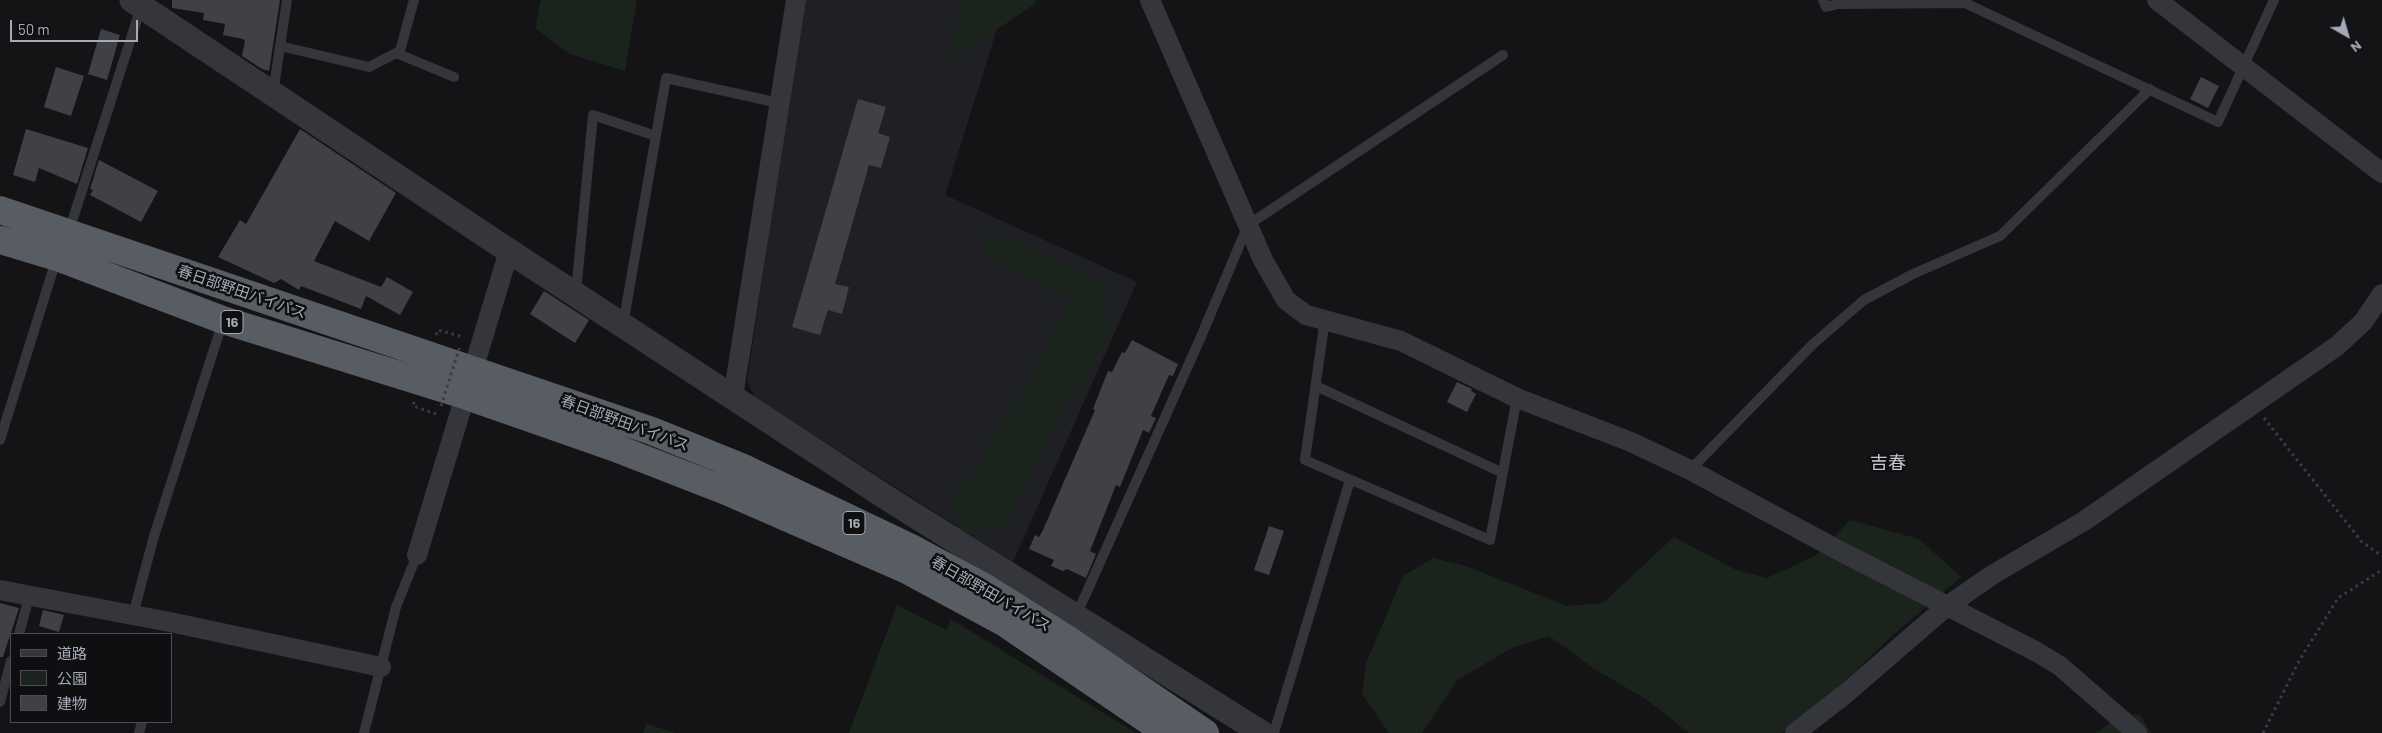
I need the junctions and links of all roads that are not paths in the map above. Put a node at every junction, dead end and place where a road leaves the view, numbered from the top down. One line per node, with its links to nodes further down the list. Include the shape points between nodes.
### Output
1 (287, 0): 11 (lane)
2 (414, 0): 12 (lane, via 400,51)
3 (796, 0): 18 (street)
4 (1150, 0): 23 (street)
5 (1823, 0): 9 (lane, via 1826,7)
6 (2157, 0): 14 (street)
7 (2274, 0): 14 (lane)
8 (1930, 1): 9 (lane, via 1879,6); 16 (lane, via 1965,3 1979,8)
9 (1839, 2)
10 (136, 3): 17 (street); 24 (lane)
11 (280, 46): 12 (lane, via 369,67); 17 (lane)
12 (396, 53): 15 (lane)
13 (1503, 55): 23 (lane)
14 (2243, 66): 16 (lane, via 2218,122); 20 (street)
15 (454, 77)
16 (2150, 89): 38 (lane, via 2000,236 1913,274 1864,300 1813,344)
17 (273, 93): 26 (street)
18 (779, 103): 19 (lane, via 666,78); 35 (street)
19 (656, 136): 29 (lane, via 593,115); 32 (lane)
20 (2382, 173)
21 (0, 205): 24 (highway, 16)
22 (0, 210): 24 (highway, 春日部野田バイパス / 16)
23 (1248, 225): 30 (street, via 1286,300 1306,315); 46 (lane)
24 (66, 232): 33 (highway, 春日部野田バイパス / 16)
25 (0, 240): 27 (highway, 春日部野田バイパス / 16)
26 (509, 251): 29 (street); 33 (street)
27 (57, 257): 31 (highway, 春日部野田バイパス / 16); 37 (lane)
28 (2382, 294): 44 (street, via 2363,322 2336,346 2092,516 1992,575)
29 (576, 296): 32 (street)
30 (1325, 319): 34 (lane); 36 (street, via 1401,341)
31 (223, 320): 33 (highway, 春日部野田バイパス / 16); 45 (lane, via 154,536)
32 (622, 326): 35 (street)
33 (471, 383): 41 (street); 53 (highway, 春日部野田バイパス / 16, via 907,570 1005,624); 54 (highway, 春日部野田バイパス / 16, via 652,431 741,467 984,587)
34 (1316, 386): 39 (lane); 40 (lane, via 1305,460)
35 (733, 397): 46 (street, via 886,498)
36 (1517, 398): 38 (street, via 1630,442); 39 (lane)
37 (0, 440)
38 (1690, 470): 44 (street)
39 (1503, 473): 40 (lane, via 1490,540)
40 (1350, 480): 56 (lane)
41 (417, 555): 49 (lane, via 396,607)
42 (0, 590): 43 (street)
43 (29, 597): 45 (street); 48 (lane)
44 (1946, 607): 57 (street); 58 (street, via 2060,666)
45 (133, 615): 47 (street)
46 (1076, 616): 55 (street)
47 (169, 628): 49 (street)
48 (19, 633)
49 (381, 667): 52 (lane)
50 (10, 668): 51 (lane)
51 (0, 702)
52 (364, 733)
53 (1167, 733)
54 (1205, 733)
55 (1262, 733)
56 (1274, 733)
57 (1795, 733)
58 (2137, 733)

